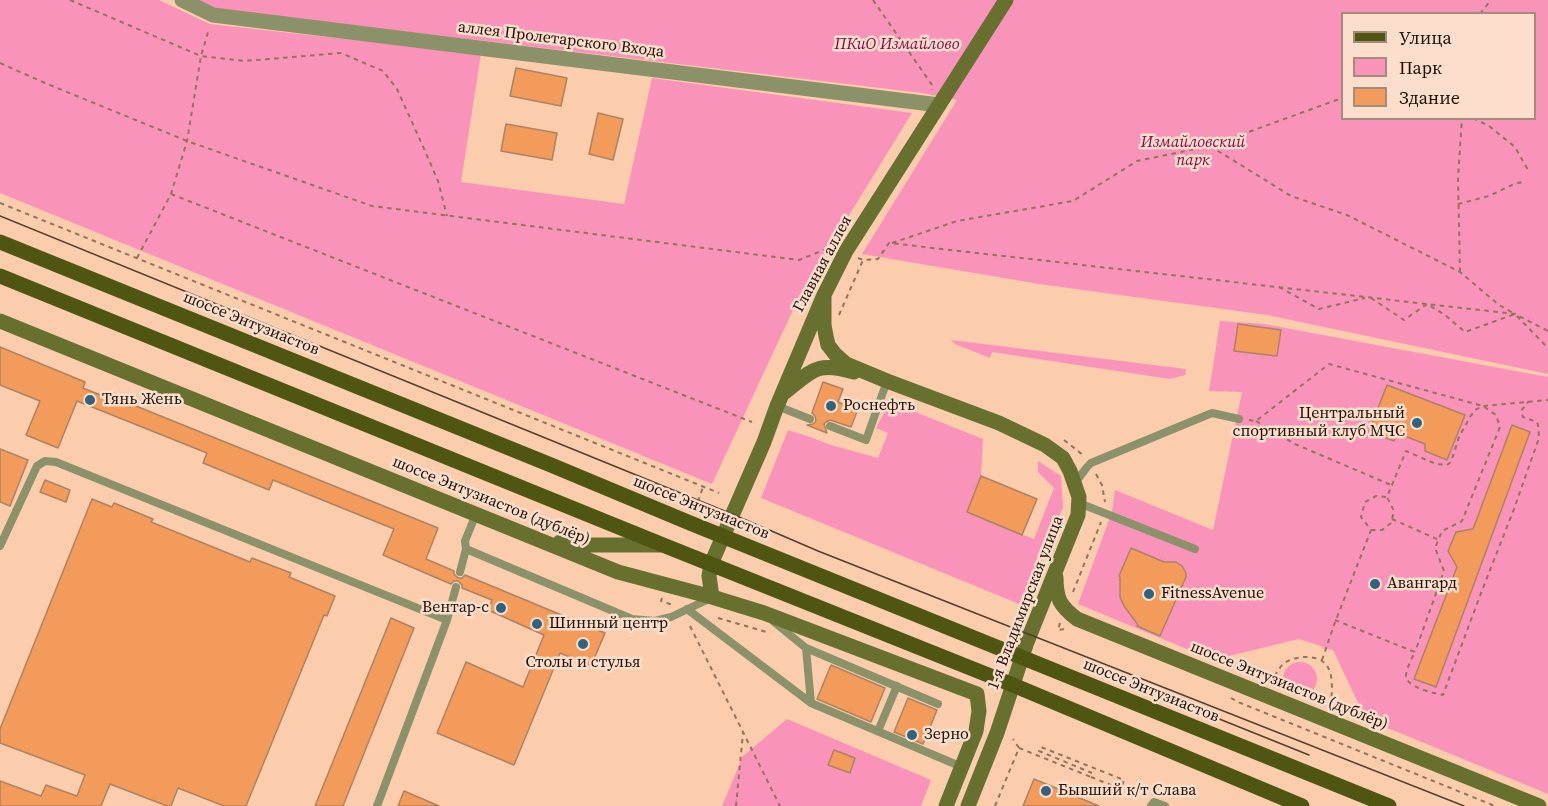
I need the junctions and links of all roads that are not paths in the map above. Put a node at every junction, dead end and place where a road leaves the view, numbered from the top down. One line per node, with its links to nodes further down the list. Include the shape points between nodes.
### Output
1 (182, 0): 3 (street, аллея Пролетарского Входа, via 213,15 604,67)
2 (1006, 0): 3 (main road, Главная аллея)
3 (936, 104): 6 (main road, Главная аллея, via 846,251)
4 (0, 242): 16 (main road, шоссе Энтузиастов)
5 (0, 276): 18 (main road)
6 (824, 295): 8 (main road, 1-я Владимирская улица, via 824,325 834,354 846,364); 9 (main road, Главная аллея)
7 (0, 321): 15 (main road, шоссе Энтузиастов (дублёр))
8 (887, 381): 9 (main road, 1-я Владимирская улица, via 840,368 818,368); 12 (lane, via 866,440); 13 (main road, 1-я Владимирская улица, via 999,423 1045,446 1063,458)
9 (780, 400): 10 (lane); 16 (main road, Главная аллея)
10 (810, 418)
11 (1239, 419): 13 (lane, via 1212,413 1091,463)
12 (830, 426)
13 (1075, 483): 14 (main road, 1-я Владимирская улица)
14 (1079, 503): 21 (lane); 24 (main road, 1-я Владимирская улица)
15 (476, 514): 17 (main road, шоссе Энтузиастов (дублёр)); 20 (lane, via 465,541)
16 (723, 536): 22 (main road, Главная аллея); 31 (main road, шоссе Энтузиастов)
17 (536, 539): 18 (main road, via 582,545); 26 (main road, шоссе Энтузиастов (дублёр), via 618,572)
18 (663, 545): 22 (main road)
19 (0, 546): 29 (lane, via 37,466 45,461 56,462)
20 (466, 549): 23 (lane); 27 (lane, via 632,619 655,621)
21 (1195, 549)
22 (711, 564): 26 (main road); 32 (main road)
23 (460, 572)
24 (1056, 572): 31 (main road, 1-я Владимирская улица); 47 (main road, шоссе Энтузиастов (дублёр), via 1056,592 1061,604 1077,620)
25 (456, 587): 29 (lane)
26 (712, 597): 27 (lane); 28 (main road, шоссе Энтузиастов (дублёр))
27 (683, 609): 36 (lane)
28 (764, 613): 30 (lane); 35 (main road, шоссе Энтузиастов (дублёр))
29 (447, 620): 40 (lane)
30 (806, 648): 34 (lane); 36 (lane)
31 (1021, 657): 33 (main road, 1-я Владимирская улица); 46 (main road, шоссе Энтузиастов)
32 (984, 674): 33 (main road); 35 (lane)
33 (1013, 685): 42 (main road, 1-я Владимирская улица); 45 (main road)
34 (897, 686): 37 (lane); 38 (lane)
35 (977, 694): 39 (main road, 1-я Владимирская улица, via 976,731)
36 (812, 703): 38 (lane)
37 (938, 704)
38 (878, 731): 39 (lane)
39 (962, 767): 41 (main road, 1-я Владимирская улица)
40 (377, 806)
41 (946, 806)
42 (968, 806)
43 (1151, 806): 44 (lane, via 1154,802)
44 (1165, 806)
45 (1302, 806)
46 (1389, 806)
47 (1539, 806)

